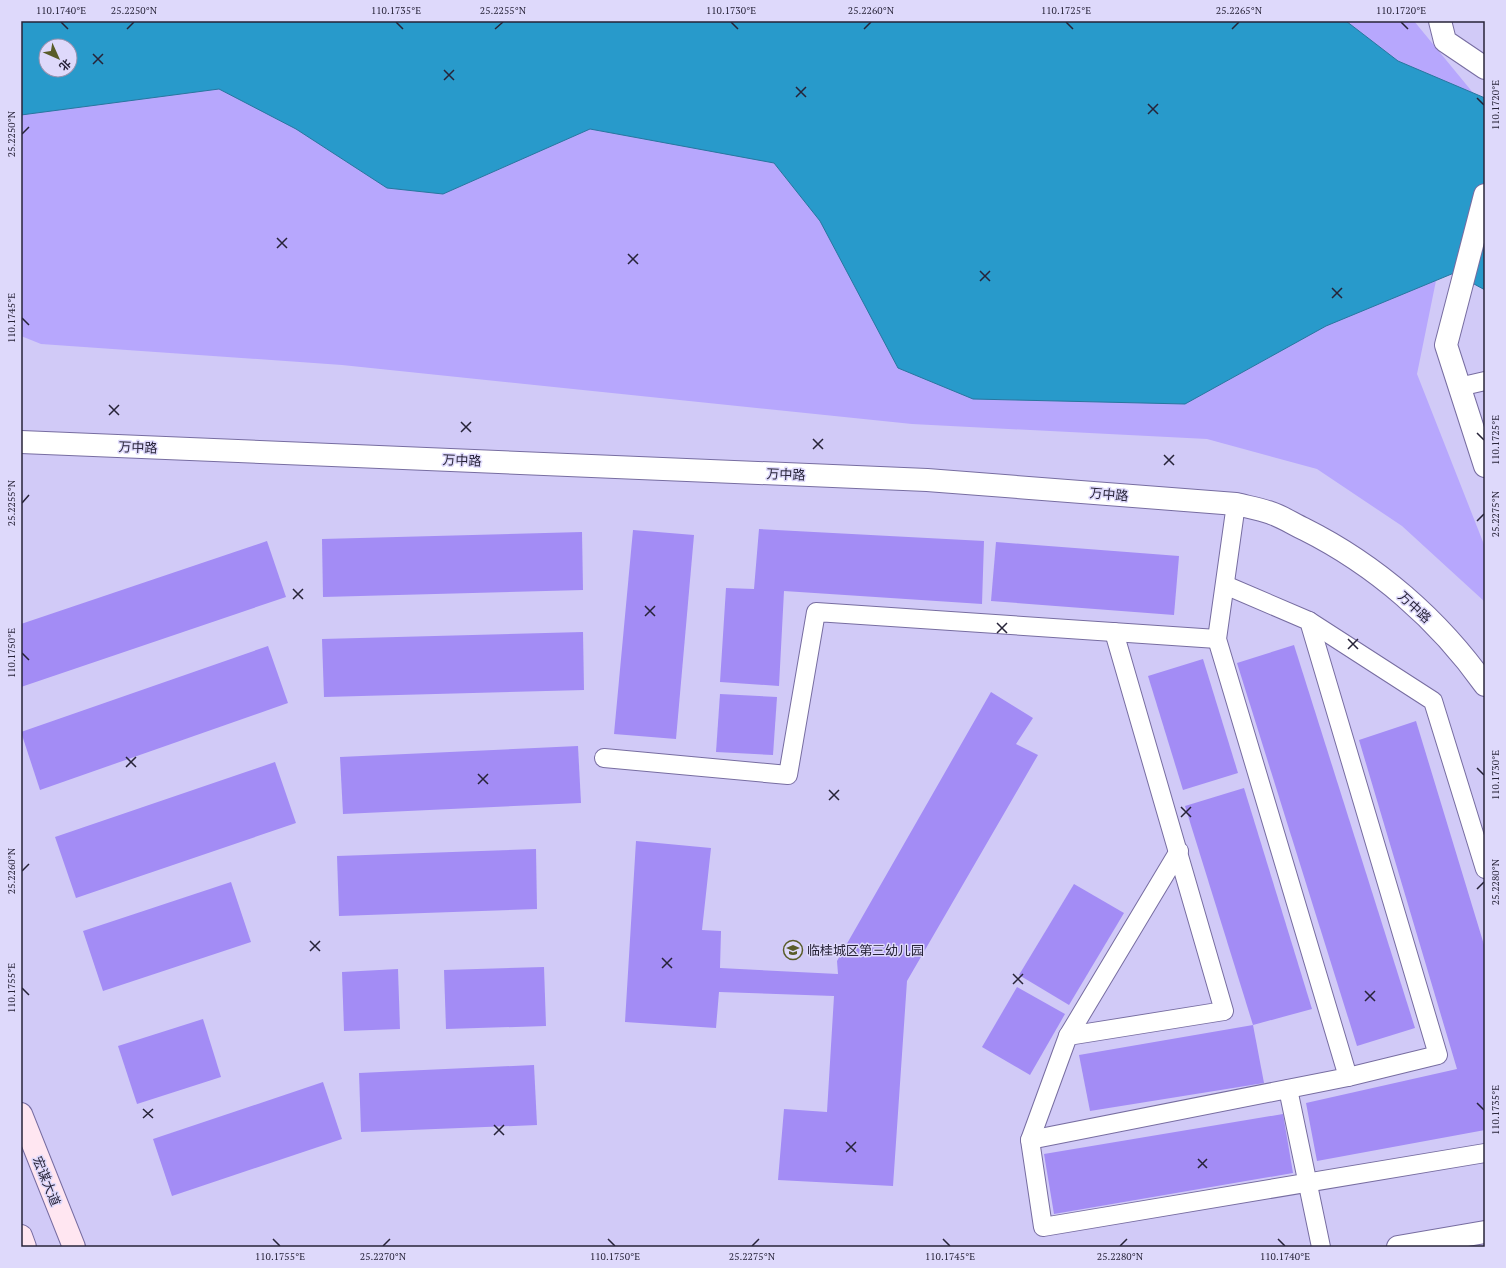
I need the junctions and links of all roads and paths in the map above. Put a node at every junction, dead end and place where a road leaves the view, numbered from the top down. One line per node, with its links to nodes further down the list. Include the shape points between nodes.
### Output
1 (1440, 21): 2 (street, via 1445,41)
2 (1485, 68)
3 (1485, 195): 5 (street, via 1446,345)
4 (1485, 380): 5 (lane)
5 (1459, 387): 7 (street)
6 (21, 442): 8 (street, 万中路, via 927,480)
7 (1485, 466)
8 (1236, 504): 9 (lane); 13 (street, 万中路, via 1272,514 1328,541 1382,577 1418,608)
9 (1225, 585): 10 (lane); 12 (lane)
10 (1309, 620): 16 (lane, via 1433,701); 18 (lane, via 1438,1055)
11 (1114, 632): 12 (lane); 14 (lane, via 816,612 788,775); 15 (lane)
12 (1217, 639): 18 (lane)
13 (1485, 685)
14 (604, 758)
15 (1179, 852): 17 (lane); 17 (lane, via 1224,1011)
16 (1485, 869)
17 (1068, 1036): 21 (lane)
18 (1348, 1077): 19 (lane)
19 (1288, 1089): 21 (lane); 23 (lane)
20 (21, 1114): 27 (main road, 宏谋大道)
21 (1030, 1140): 23 (lane, via 1043,1227)
22 (1485, 1153): 23 (lane)
23 (1308, 1183): 28 (lane)
24 (1485, 1232): 29 (street)
25 (21, 1236): 26 (main road)
26 (25, 1247)
27 (74, 1247)
28 (1321, 1247)
29 (1398, 1247)

